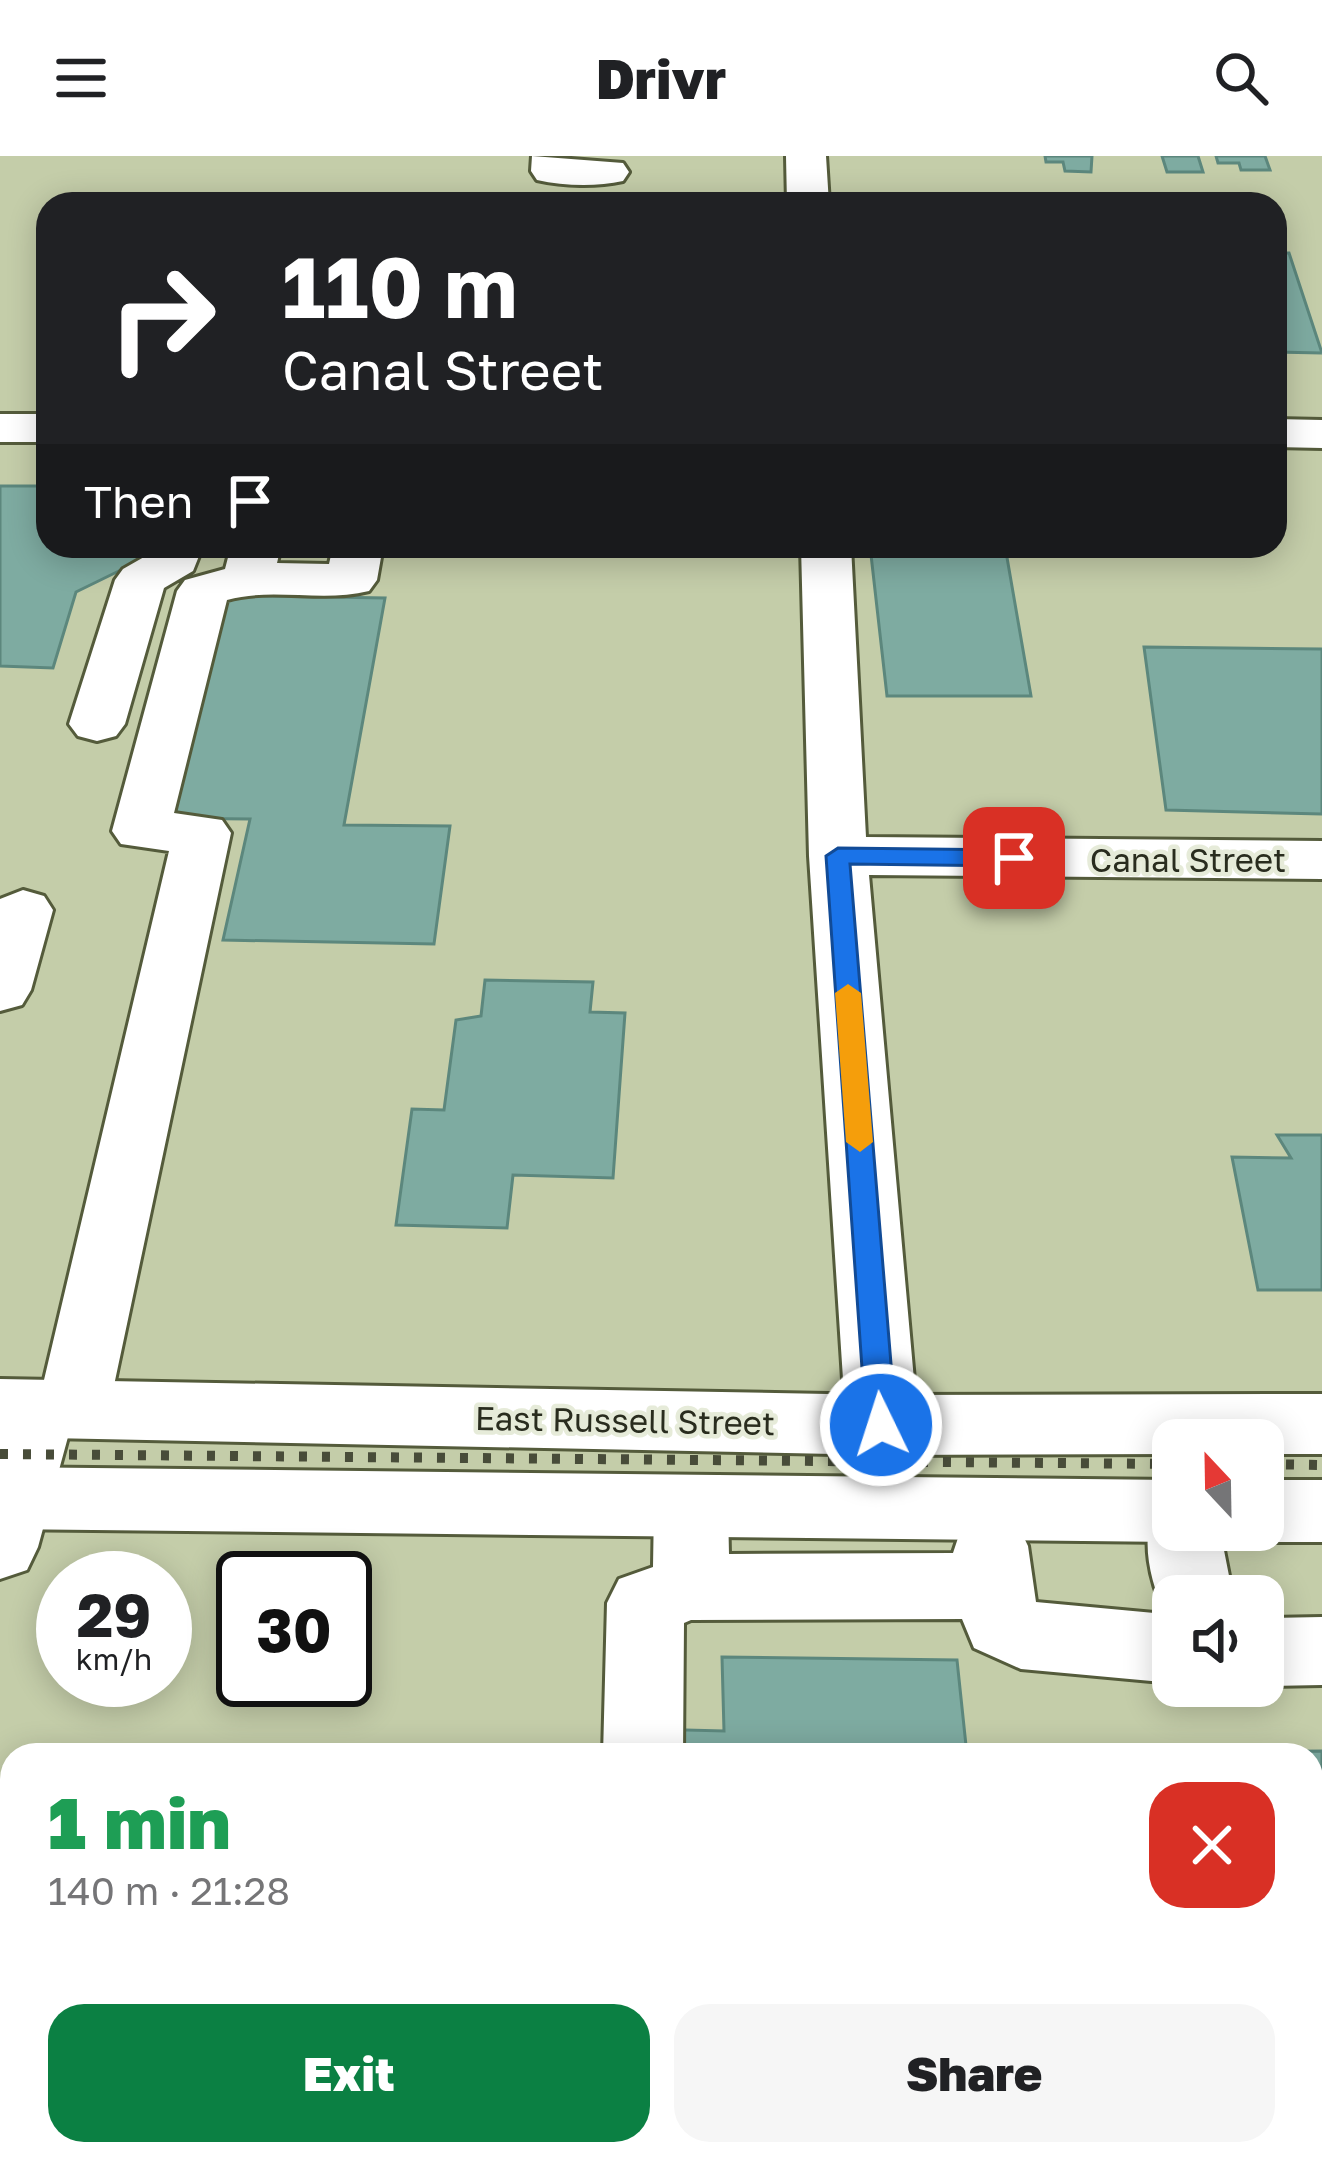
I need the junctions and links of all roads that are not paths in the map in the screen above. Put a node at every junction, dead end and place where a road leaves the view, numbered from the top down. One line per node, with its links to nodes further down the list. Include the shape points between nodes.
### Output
1 (553, 156): 3 (main road, via 552,171)
2 (806, 156): 4 (main road)
3 (608, 172)
4 (808, 192)
5 (0, 428): 6 (main road)
6 (36, 428)
7 (1287, 434): 8 (main road)
8 (1322, 434)
9 (175, 558): 13 (main road, via 141,580)
10 (356, 558): 12 (main road, via 351,580)
11 (826, 558): 14 (main road)
12 (252, 562): 18 (main road, via 203,591 141,831 202,833)
13 (98, 724)
14 (838, 856): 15 (main road, Canal Street); 20 (main road)
15 (1322, 860)
16 (23, 910): 17 (main road)
17 (0, 990)
18 (38, 1409): 20 (main road, East Russell Street); 27 (main road)
19 (1322, 1424): 20 (main road, East Russell Street)
20 (881, 1425)
21 (691, 1508): 22 (main road); 27 (main road); 30 (main road)
22 (862, 1509): 23 (main road); 28 (main road)
23 (985, 1510): 24 (main road); 29 (main road)
24 (1152, 1510)
25 (1284, 1511): 26 (main road)
26 (1322, 1511)
27 (3, 1514)
28 (869, 1584): 29 (main road); 30 (main road)
29 (996, 1586): 31 (main road, via 1001,1624 1021,1635)
30 (691, 1587): 34 (main road, via 646,1603)
31 (1152, 1647)
32 (1284, 1652): 33 (main road)
33 (1322, 1652)
34 (643, 1743)

